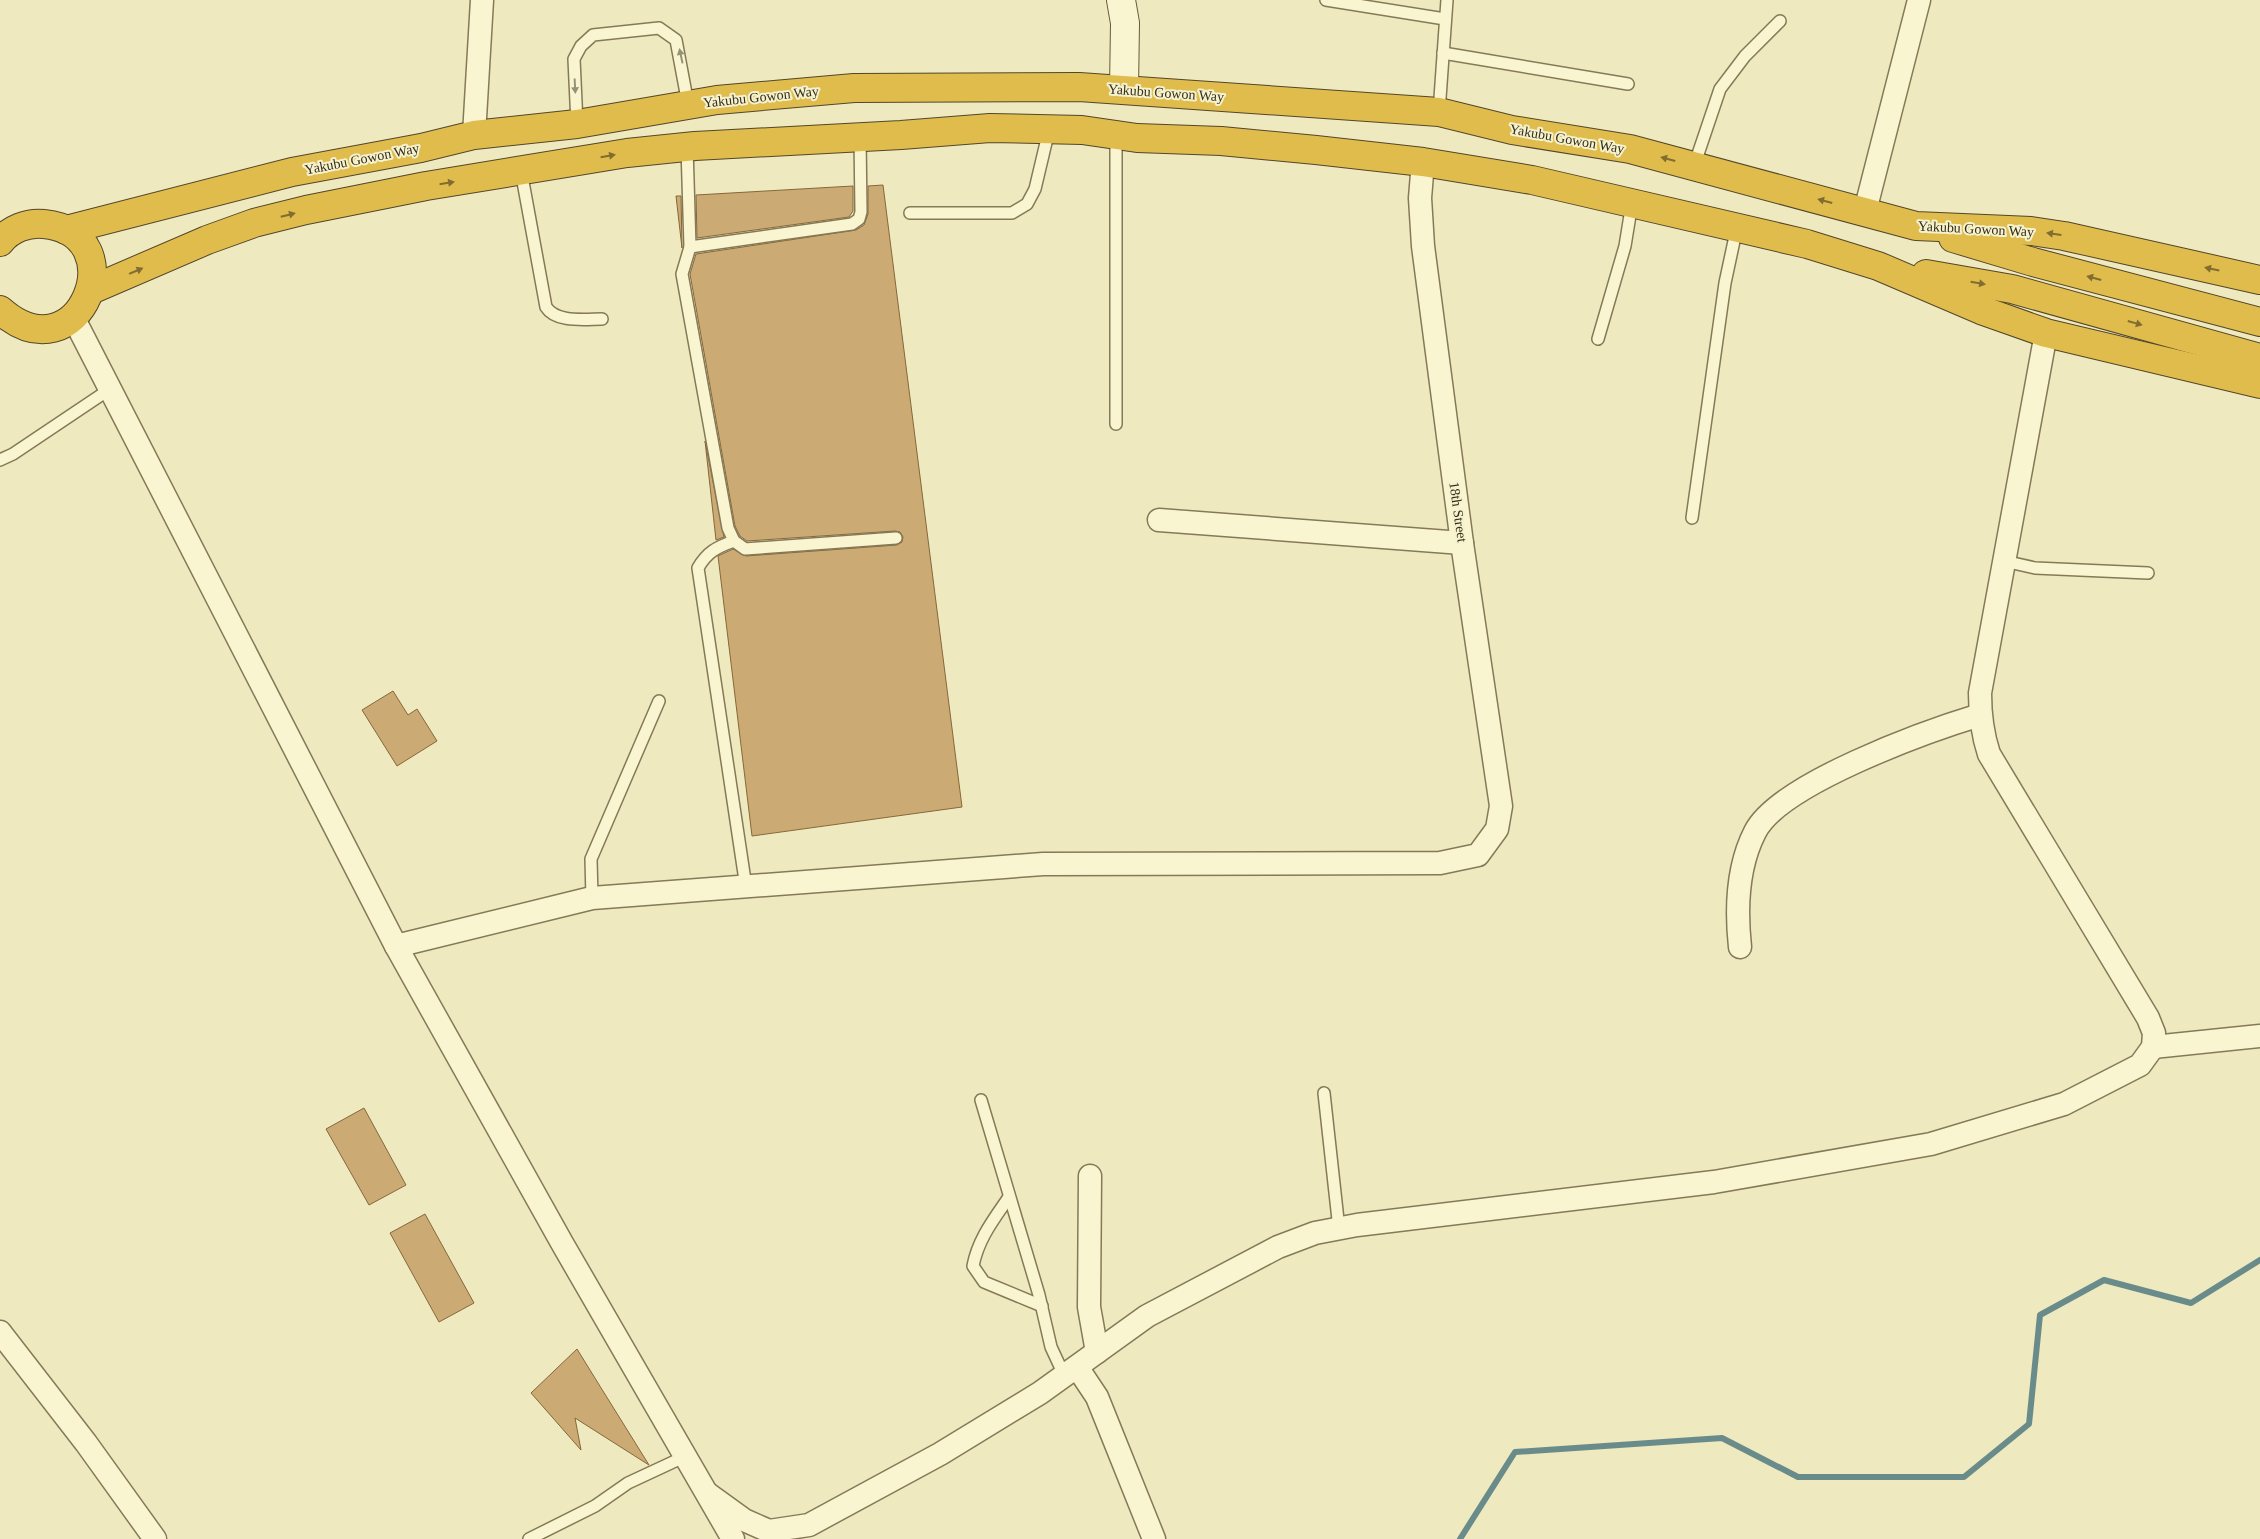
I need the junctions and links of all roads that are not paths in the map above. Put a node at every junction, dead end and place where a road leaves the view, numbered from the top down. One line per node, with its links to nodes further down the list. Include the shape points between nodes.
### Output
1 (482, 0): 15 (street)
2 (1121, 0): 10 (street)
3 (1326, 0): 6 (lane)
4 (1447, 0): 6 (lane)
5 (1919, 0): 23 (street)
6 (1445, 19): 8 (lane)
7 (1780, 21): 20 (lane, via 1745,56 1720,89)
8 (1443, 54): 9 (lane); 12 (lane)
9 (1628, 84)
10 (1124, 89): 11 (highway, Yakubu Gowon Way, via 854,88); 12 (highway, Yakubu Gowon Way)
11 (688, 104): 13 (highway, Yakubu Gowon Way); 13 (lane, one-way to 13, via 676,40 659,28 594,35 581,46 574,59)
12 (1439, 112): 20 (highway, Yakubu Gowon Way, one-way to 12, via 1630,149 1512,130)
13 (577, 124): 15 (highway, Yakubu Gowon Way)
14 (1049, 130): 16 (highway); 17 (highway, via 990,128); 24 (lane, via 1034,189 1027,204 1012,213)
15 (474, 135): 27 (highway, Yakubu Gowon Way, via 292,172)
16 (1116, 135): 19 (highway, via 1220,141); 44 (lane)
17 (860, 137): 18 (highway); 29 (lane, via 860,212 859,219 852,224)
18 (687, 147): 21 (highway, one-way to 18, via 627,153); 29 (lane)
19 (1423, 162): 22 (highway, via 1532,180); 50 (street, 18th Street, via 1420,198 1423,246)
20 (1694, 166): 23 (highway, Yakubu Gowon Way, one-way to 20)
21 (521, 171): 32 (highway, one-way to 21, via 207,240 254,224 306,210); 35 (lane, via 546,308 557,317)
22 (1632, 203): 26 (highway); 38 (lane, via 1625,246)
23 (1864, 211): 25 (highway, Yakubu Gowon Way)
24 (910, 213)
25 (1916, 226): 31 (highway, Yakubu Gowon Way, one-way to 25, via 2064,236 2031,231); 36 (highway, one-way to 25, via 2032,262)
26 (1737, 227): 30 (highway); 46 (lane, via 1725,283)
27 (66, 230): 28 (highway, via 53,224 26,225 13,230); 32 (highway, via 77,238 88,256 93,276)
28 (0, 242)
29 (690, 247): 49 (lane, via 682,274 728,528)
30 (1878, 266): 37 (highway); 39 (highway, one-way to 39, via 2012,289)
31 (2260, 280)
32 (91, 290): 34 (highway)
33 (0, 310): 34 (highway, via 26,327 43,329 59,326)
34 (73, 317): 42 (street)
35 (602, 319)
36 (2260, 322)
37 (2046, 333): 40 (highway); 51 (street)
38 (1598, 339)
39 (2260, 358)
40 (2163, 361): 41 (highway); 43 (highway)
41 (2260, 384)
42 (110, 389): 45 (lane); 57 (street)
43 (2260, 397)
44 (1116, 424)
45 (0, 460)
46 (1692, 518)
47 (1159, 520): 50 (street)
48 (896, 538): 49 (lane, via 745,549)
49 (734, 541): 55 (lane, via 716,547 704,557 698,568)
50 (1462, 543): 55 (street, 18th Street, via 1501,806 1496,829 1478,855 1440,863 1044,864)
51 (2004, 561): 52 (lane, via 2035,568); 54 (street, via 1980,693)
52 (2148, 573)
53 (659, 701): 56 (lane, via 591,859)
54 (1980, 715): 58 (street, via 1927,731 1818,781 1774,809 1755,831 1744,860 1737,914); 60 (street, via 1989,754 2148,1018 2154,1034)
55 (746, 887): 56 (street)
56 (592, 898): 57 (street)
57 (396, 946): 70 (street, via 562,1243)
58 (1740, 947)
59 (2260, 1036): 60 (street)
60 (2152, 1047): 65 (street, via 2140,1065 2064,1104 1931,1144 1714,1182)
61 (1324, 1093): 65 (lane)
62 (981, 1100): 64 (lane)
63 (1090, 1176): 68 (street, via 1089,1307)
64 (1009, 1197): 66 (lane); 66 (lane, via 984,1235 976,1251 974,1266 984,1282)
65 (1339, 1229): 68 (street, via 1315,1233 1278,1247 1147,1316)
66 (1042, 1306): 69 (lane, via 1051,1347)
67 (0, 1332): 73 (street)
68 (1097, 1352): 69 (street)
69 (1071, 1371): 72 (street, via 940,1454 855,1501 808,1525); 77 (street, via 1097,1397)
70 (686, 1456): 71 (street); 74 (lane, via 628,1482 595,1506)
71 (708, 1494): 72 (street); 75 (street); 76 (street)
72 (771, 1535)
73 (155, 1539)
74 (529, 1539)
75 (718, 1539)
76 (733, 1539)
77 (1154, 1539)

